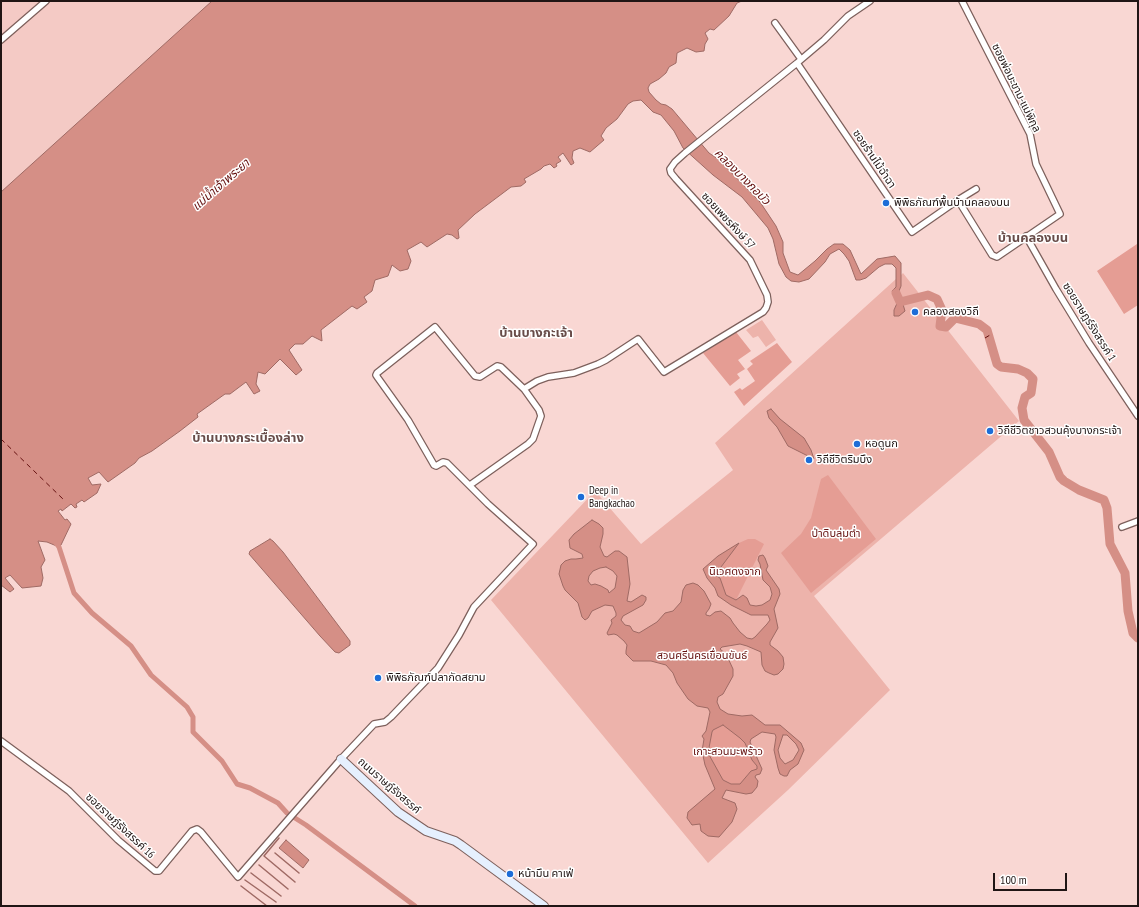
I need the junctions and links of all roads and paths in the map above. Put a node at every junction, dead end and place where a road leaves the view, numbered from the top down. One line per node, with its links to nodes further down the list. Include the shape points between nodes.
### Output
1 (46, 1): 5 (street)
2 (870, 1): 6 (street, ซอยเพชรหึงษ์ 57, via 848,16)
3 (962, 1): 9 (street, ซอยพ่อมะขาม-แม่พิกุล, via 1030,134 1036,164 1060,214)
4 (775, 23): 6 (street)
5 (1, 40)
6 (799, 61): 8 (street, ซอยร้านไม้ฉำฉา, via 912,232); 10 (street, ซอยเพชรหึงษ์ 57, via 685,153 670,169 750,260 767,295 768,302 763,312 664,372 638,339 598,364 574,373 548,377)
7 (976, 189): 8 (street)
8 (958, 200): 9 (street, via 992,255 997,257)
9 (1026, 236): 11 (street, ซอยราษฎร์รังสรรค์ 1, via 1089,343)
10 (524, 389): 12 (street, via 541,416 533,439); 12 (street, via 501,367 497,366 480,378 475,376 435,327 377,373 434,465 447,463)
11 (1138, 416)
12 (470, 485): 16 (street, ซอยราษฎ์รังสรรค์ 16, via 533,544 474,607 438,668 391,717 385,722 374,724)
13 (1138, 521): 14 (street)
14 (1122, 527)
15 (1, 741): 16 (street, ซอยราษฎ์รังสรรค์ 16, via 68,791 118,840 156,872 196,829 238,877)
16 (340, 759): 17 (street, ถนนราษฎ์รังสรรค์, via 398,812 426,831 461,845)
17 (544, 906)

